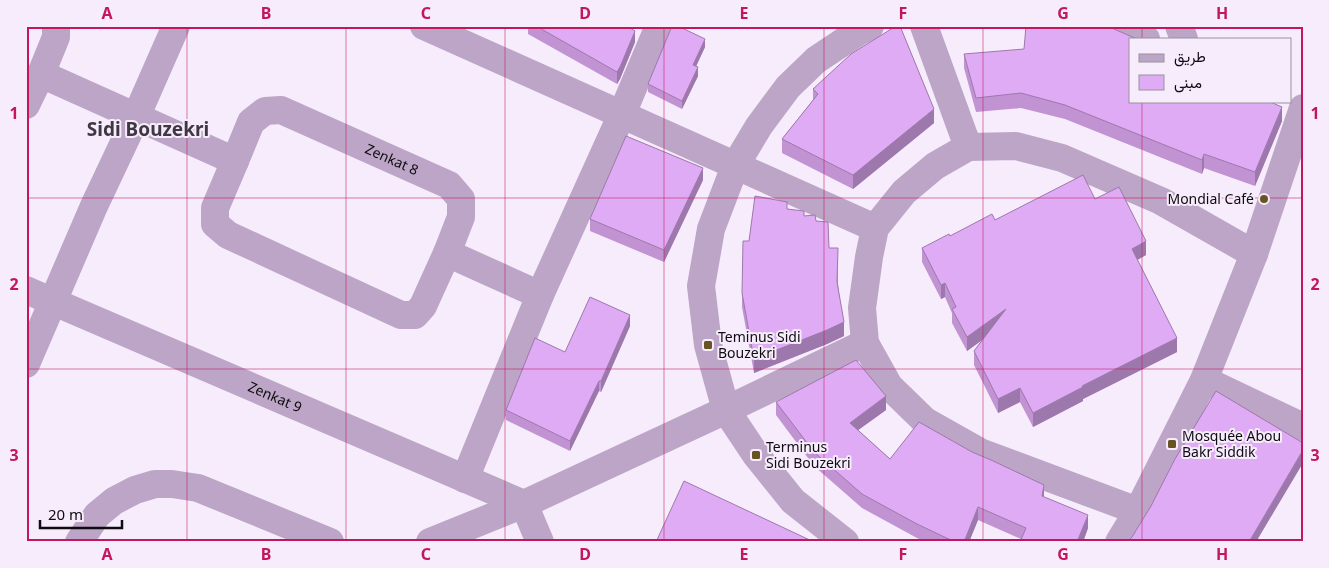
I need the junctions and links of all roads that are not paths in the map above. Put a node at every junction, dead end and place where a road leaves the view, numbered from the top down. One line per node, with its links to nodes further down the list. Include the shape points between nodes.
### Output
1 (56, 26): 11 (street, via 56,37)
2 (176, 26): 16 (street)
3 (424, 26): 15 (street)
4 (659, 26): 15 (street)
5 (870, 26): 19 (street, via 816,60 788,87)
6 (924, 26): 17 (street)
7 (1117, 26): 9 (street)
8 (1179, 26): 10 (street)
9 (1144, 38)
10 (1184, 38)
11 (41, 74): 13 (street); 16 (street)
12 (1289, 102): 14 (street)
13 (26, 105)
14 (1303, 108): 22 (street)
15 (622, 114): 19 (street); 24 (street)
16 (136, 117): 18 (street); 25 (street)
17 (968, 147): 20 (street, via 935,166 904,192); 22 (street, via 1016,146 1062,158 1161,201)
18 (235, 161): 21 (street, Zenkat 8, via 251,122 265,111 281,110 449,186 461,199 461,217); 21 (street, Zenkat 8, via 215,208 215,224 228,235 401,315 415,315 423,306)
19 (735, 166): 20 (street); 29 (street, via 711,229 701,286 708,345)
20 (875, 228): 26 (street, via 862,308)
21 (446, 253): 24 (street)
22 (1254, 254): 28 (street)
23 (26, 290): 25 (street, Zenkat 9)
24 (540, 295): 31 (street)
25 (53, 302): 27 (street); 31 (street, Zenkat 9)
26 (865, 343): 29 (street); 33 (street, via 889,386 925,421 980,452)
27 (26, 364)
28 (1204, 380): 30 (street); 33 (street)
29 (726, 410): 32 (street); 38 (street, via 756,455 793,501)
30 (1303, 427)
31 (466, 479): 32 (street, Zenkat 9)
32 (524, 504): 36 (street); 37 (street)
33 (1138, 511): 39 (street)
34 (79, 542): 35 (street, via 97,515 114,501 155,484 172,484 198,488)
35 (330, 542)
36 (430, 542)
37 (540, 542)
38 (845, 542)
39 (1119, 542)

